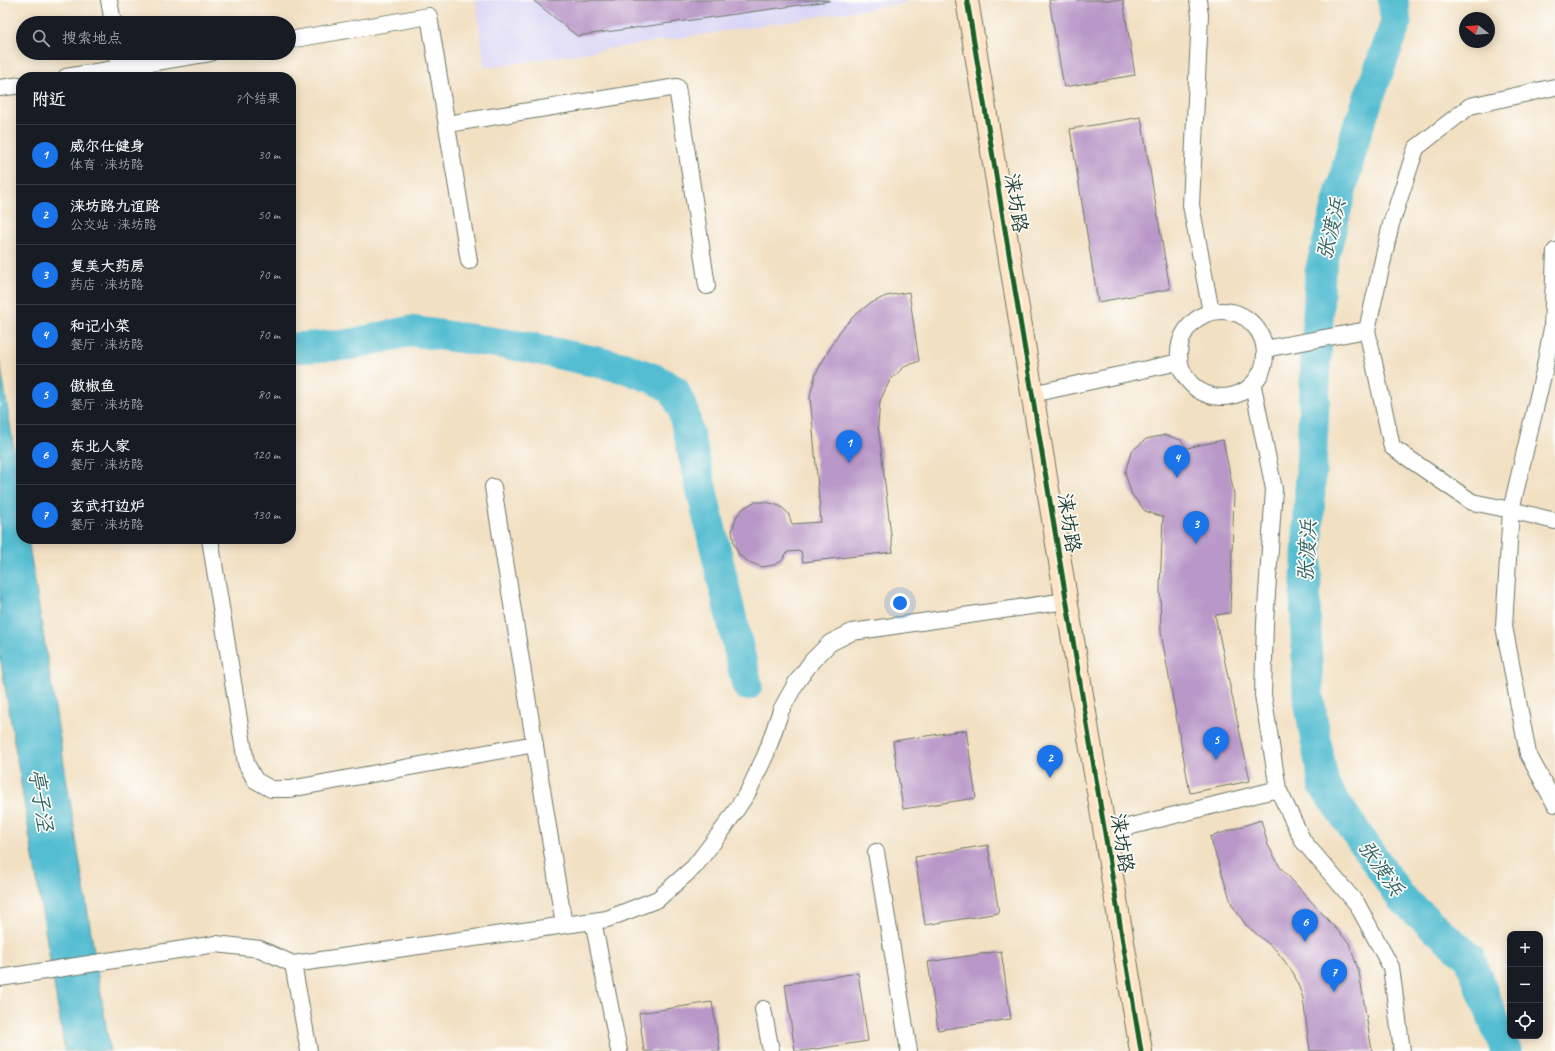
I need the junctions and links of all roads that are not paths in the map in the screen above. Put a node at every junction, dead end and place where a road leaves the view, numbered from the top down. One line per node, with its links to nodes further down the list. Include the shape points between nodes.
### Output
1 (109, 0): 4 (lane)
2 (967, 0): 23 (street, 涞坊路)
3 (1198, 0): 17 (lane, via 1200,15 1191,205)
4 (112, 16)
5 (296, 39): 12 (lane, via 429,16)
6 (162, 60): 7 (lane)
7 (120, 66): 8 (lane)
8 (91, 72)
9 (16, 86): 11 (lane)
10 (1555, 87): 18 (lane, via 1470,106 1416,148 1391,224)
11 (0, 88)
12 (447, 124): 14 (lane); 16 (lane, via 677,87)
13 (1555, 252): 15 (lane)
14 (469, 261)
15 (1555, 273): 21 (lane)
16 (707, 286)
17 (1211, 312): 19 (lane, via 1226,311 1240,314 1253,323 1262,335); 20 (lane, via 1190,325 1182,336)
18 (1367, 330): 19 (lane); 25 (lane, via 1392,447 1472,502)
19 (1265, 349): 22 (lane, via 1261,375)
20 (1179, 362): 22 (lane, via 1191,386 1215,398 1242,394); 23 (lane)
21 (1550, 372): 25 (lane)
22 (1253, 386): 30 (lane, via 1274,489 1264,623 1263,695)
23 (1032, 394): 28 (street, 涞坊路)
24 (493, 487): 29 (lane)
25 (1511, 510): 26 (lane); 31 (lane, via 1504,626 1528,754)
26 (1555, 521)
27 (211, 544): 29 (lane, via 246,763 255,780 271,789 290,790)
28 (1066, 601): 32 (street, 涞坊路); 34 (lane, via 852,632 830,643 812,661 796,683 781,710 766,754 748,792 694,867 658,899 607,919)
29 (535, 744): 35 (lane)
30 (1278, 789): 32 (lane); 44 (lane, via 1303,841 1357,904 1391,968)
31 (1553, 794)
32 (1104, 833): 43 (street, 涞坊路)
33 (876, 852): 42 (lane)
34 (593, 921): 35 (lane); 40 (lane)
35 (564, 925): 36 (lane)
36 (294, 964): 37 (lane, via 260,949 216,944); 39 (lane)
37 (0, 978)
38 (764, 1009): 41 (lane)
39 (309, 1051)
40 (619, 1051)
41 (771, 1051)
42 (909, 1051)
43 (1140, 1051)
44 (1402, 1051)

